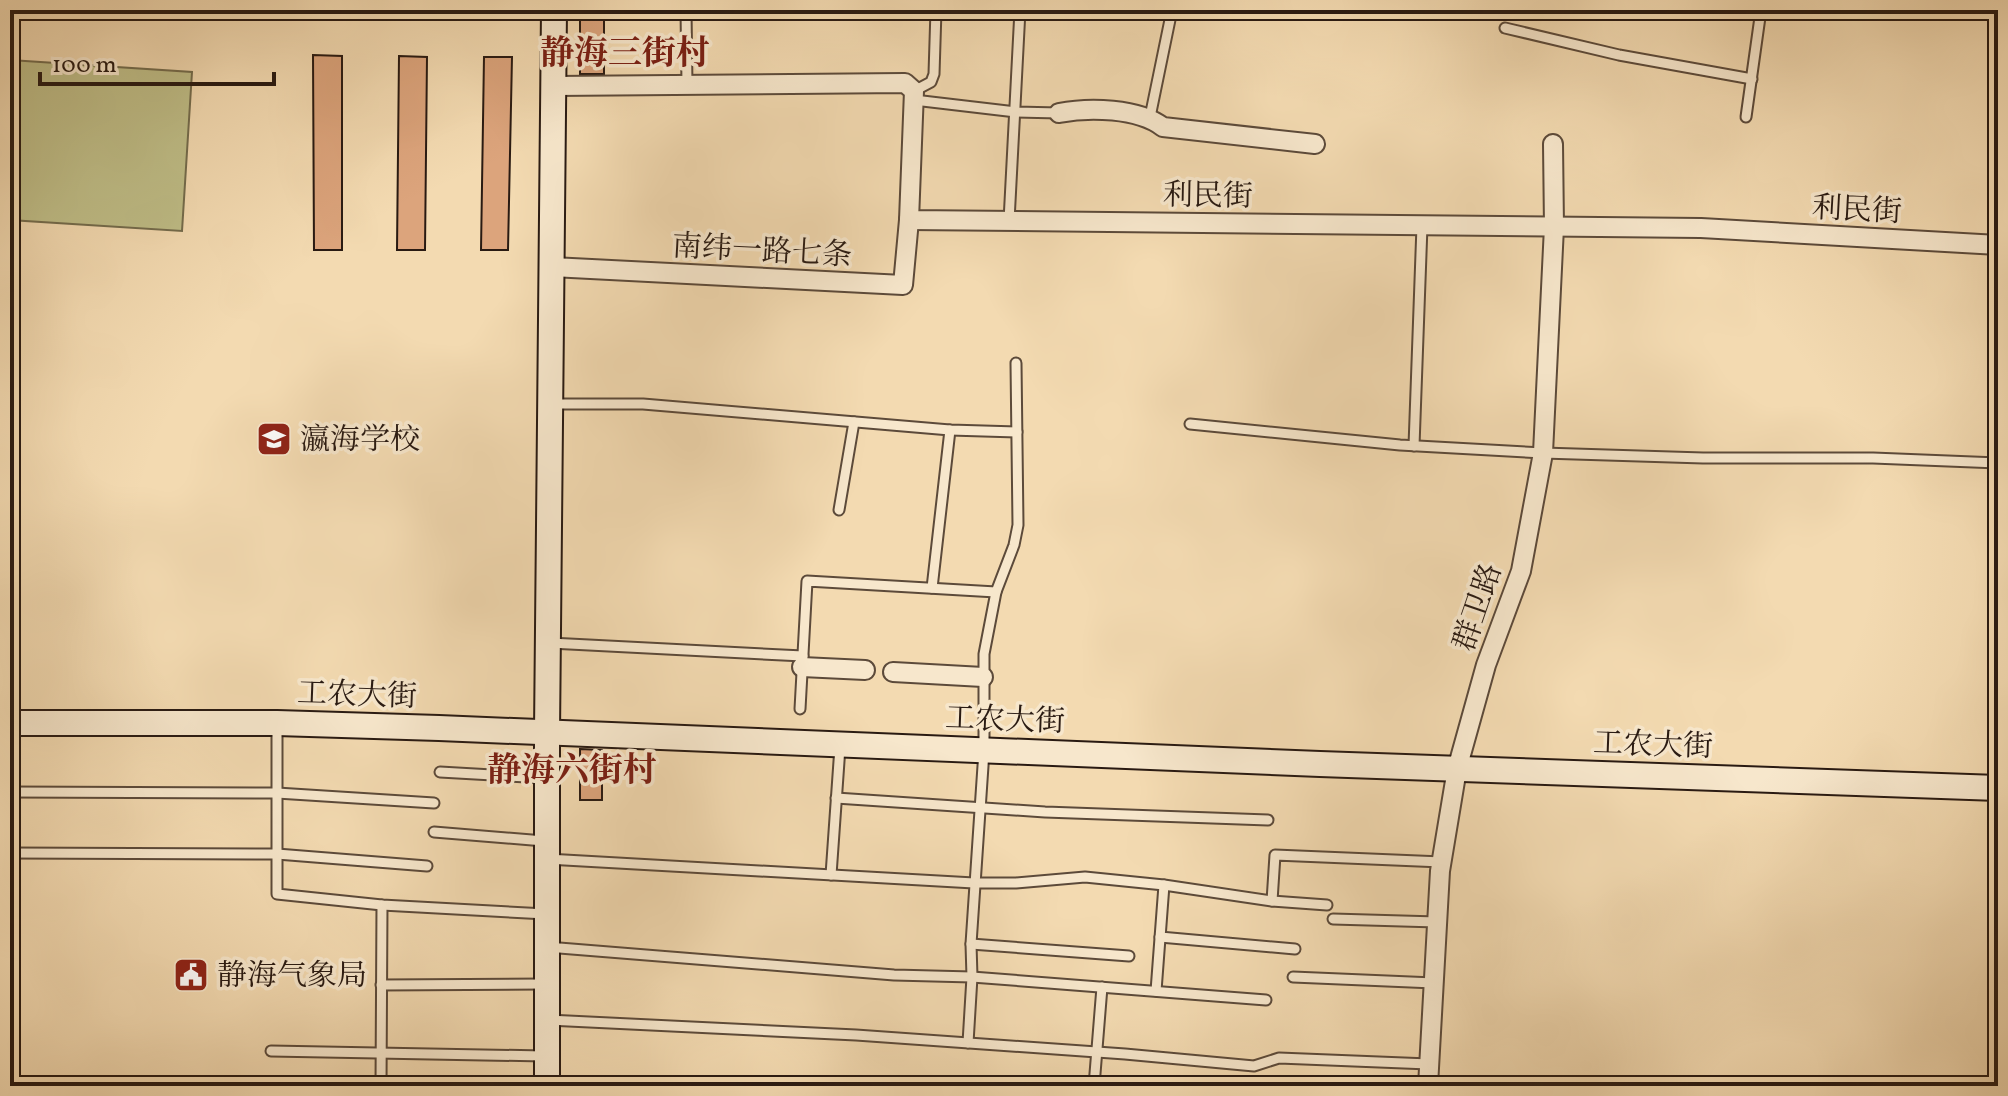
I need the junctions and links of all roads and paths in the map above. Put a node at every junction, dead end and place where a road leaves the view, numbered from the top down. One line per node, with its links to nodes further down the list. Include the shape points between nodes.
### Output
1 (686, 10): 9 (lane)
2 (936, 10): 11 (lane, via 934,74)
3 (1020, 10): 12 (lane)
4 (1172, 10): 14 (lane)
5 (1761, 10): 8 (lane)
6 (556, 15): 10 (street)
7 (1505, 28): 8 (lane)
8 (1752, 79): 15 (lane)
9 (687, 85): 10 (street); 11 (street, via 905,83)
10 (554, 86): 23 (street)
11 (914, 95): 12 (lane); 18 (street)
12 (1016, 112): 13 (lane); 19 (lane)
13 (1059, 113): 14 (street, via 1085,108)
14 (1150, 117): 16 (street, via 1163,127)
15 (1746, 117)
16 (1315, 144)
17 (1553, 144): 21 (street, 群卫路)
18 (909, 220): 19 (street, 利民街); 23 (street, 南纬一路七条, via 903,285)
19 (1009, 221): 20 (street, 利民街)
20 (1422, 226): 21 (street, 利民街); 30 (lane)
21 (1554, 227): 22 (street, 利民街, via 1701,228); 31 (street, 群卫路)
22 (1998, 245)
23 (552, 267): 25 (street)
24 (1016, 363): 29 (lane)
25 (550, 404): 26 (lane, via 643,404); 36 (street)
26 (854, 422): 28 (lane); 33 (lane)
27 (1190, 424): 30 (lane)
28 (950, 430): 29 (lane); 34 (lane)
29 (1017, 432): 35 (lane, via 1018,525)
30 (1414, 446): 31 (lane)
31 (1543, 453): 32 (lane); 47 (street, 群卫路, via 1521,571 1486,665)
32 (1998, 463)
33 (839, 510)
34 (932, 588): 35 (lane); 37 (lane, via 807,581)
35 (996, 592): 40 (lane)
36 (548, 643): 37 (lane); 44 (street)
37 (802, 661): 38 (street); 41 (lane)
38 (865, 670)
39 (893, 672): 40 (street)
40 (983, 677): 46 (lane)
41 (800, 709)
42 (10, 723): 43 (street, 工农大街)
43 (277, 723): 44 (street, 工农大街); 52 (lane)
44 (547, 732): 45 (street, 工农大街); 49 (street)
45 (840, 745): 46 (street, 工农大街); 53 (lane)
46 (984, 751): 47 (street, 工农大街); 55 (lane)
47 (1457, 769): 50 (street, 工农大街); 61 (street, 群卫路)
48 (440, 772): 49 (lane)
49 (547, 778): 58 (street)
50 (1998, 788)
51 (10, 792): 52 (lane)
52 (277, 793): 54 (lane); 60 (lane)
53 (836, 798): 55 (lane); 63 (lane)
54 (434, 803)
55 (979, 807): 56 (lane); 64 (lane)
56 (1268, 820)
57 (434, 832): 58 (lane)
58 (547, 850): 63 (lane); 69 (street)
59 (10, 853): 60 (lane)
60 (277, 854): 62 (lane); 67 (lane, via 277,894)
61 (1442, 862): 66 (lane, via 1275,855); 71 (street, 群卫路)
62 (427, 866)
63 (831, 875): 64 (lane)
64 (974, 883): 65 (lane, via 1085,877); 73 (lane)
65 (1164, 885): 66 (lane); 72 (lane)
66 (1272, 901): 68 (lane)
67 (382, 905): 69 (lane); 81 (lane)
68 (1327, 905)
69 (547, 914): 74 (street)
70 (1333, 919): 71 (lane)
71 (1437, 922): 79 (street, 群卫路)
72 (1160, 937): 75 (lane); 83 (lane)
73 (971, 944): 76 (lane); 77 (lane)
74 (547, 947): 77 (lane); 80 (street)
75 (1295, 949)
76 (1129, 956)
77 (972, 977): 82 (lane); 86 (lane)
78 (1293, 977): 79 (lane)
79 (1434, 983): 91 (street, 群卫路)
80 (548, 984): 81 (lane); 85 (street)
81 (381, 985): 89 (lane)
82 (1102, 987): 83 (lane); 88 (lane)
83 (1156, 991): 84 (lane)
84 (1266, 1000)
85 (548, 1020): 86 (lane); 90 (street)
86 (968, 1043): 88 (lane)
87 (271, 1051): 89 (lane)
88 (1096, 1052): 91 (lane, via 1254,1066 1279,1058); 94 (lane)
89 (381, 1055): 90 (lane); 92 (lane)
90 (547, 1056): 93 (street)
91 (1429, 1064): 95 (street, 群卫路)
92 (381, 1086)
93 (547, 1086)
94 (1094, 1086)
95 (1428, 1086)

